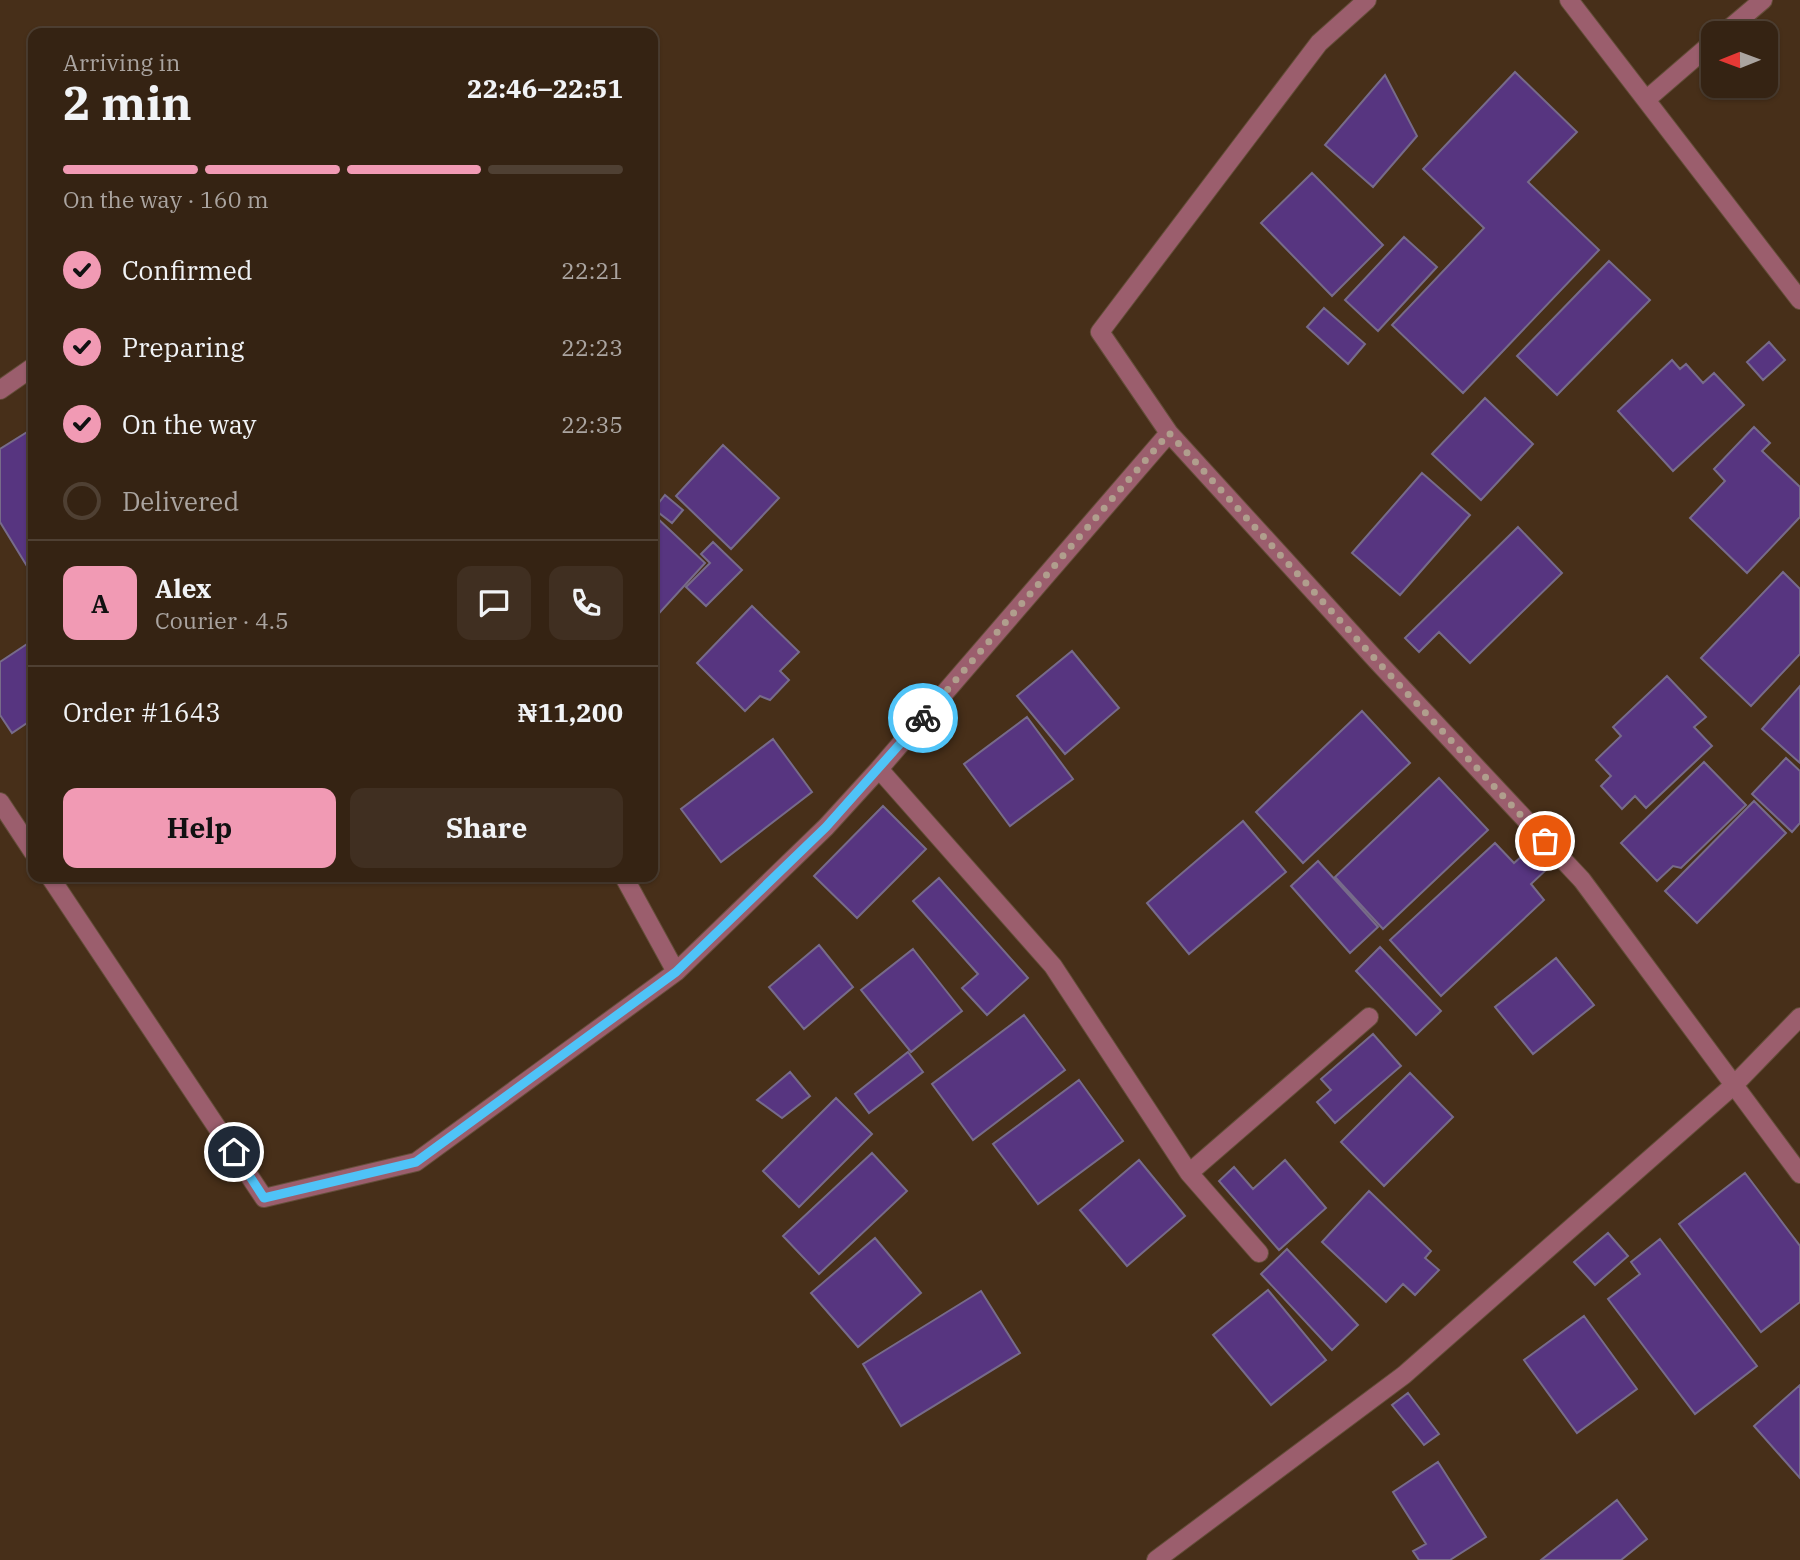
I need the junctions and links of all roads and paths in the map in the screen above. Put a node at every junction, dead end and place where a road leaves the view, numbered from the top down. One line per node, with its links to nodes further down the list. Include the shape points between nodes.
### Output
1 (1367, 0): 10 (street, via 1319,43 1100,332)
2 (1569, 0): 6 (street)
3 (1763, 0): 4 (street)
4 (1738, 21)
5 (1701, 52): 6 (street)
6 (1647, 99): 7 (street)
7 (1800, 300)
8 (28, 370): 9 (street)
9 (0, 390)
10 (1169, 433): 11 (street); 19 (street, via 1582,880)
11 (879, 769): 16 (street, via 826,827); 20 (street, via 1053,966)
12 (0, 802): 13 (street)
13 (28, 844)
14 (53, 882): 16 (street, via 264,1198 416,1162)
15 (627, 882): 16 (street)
16 (676, 972)
17 (1369, 1017): 20 (street)
18 (1800, 1017): 19 (street)
19 (1734, 1085): 21 (street); 23 (street, via 1404,1375)
20 (1189, 1173): 22 (street)
21 (1800, 1174)
22 (1259, 1253)
23 (1156, 1560)

